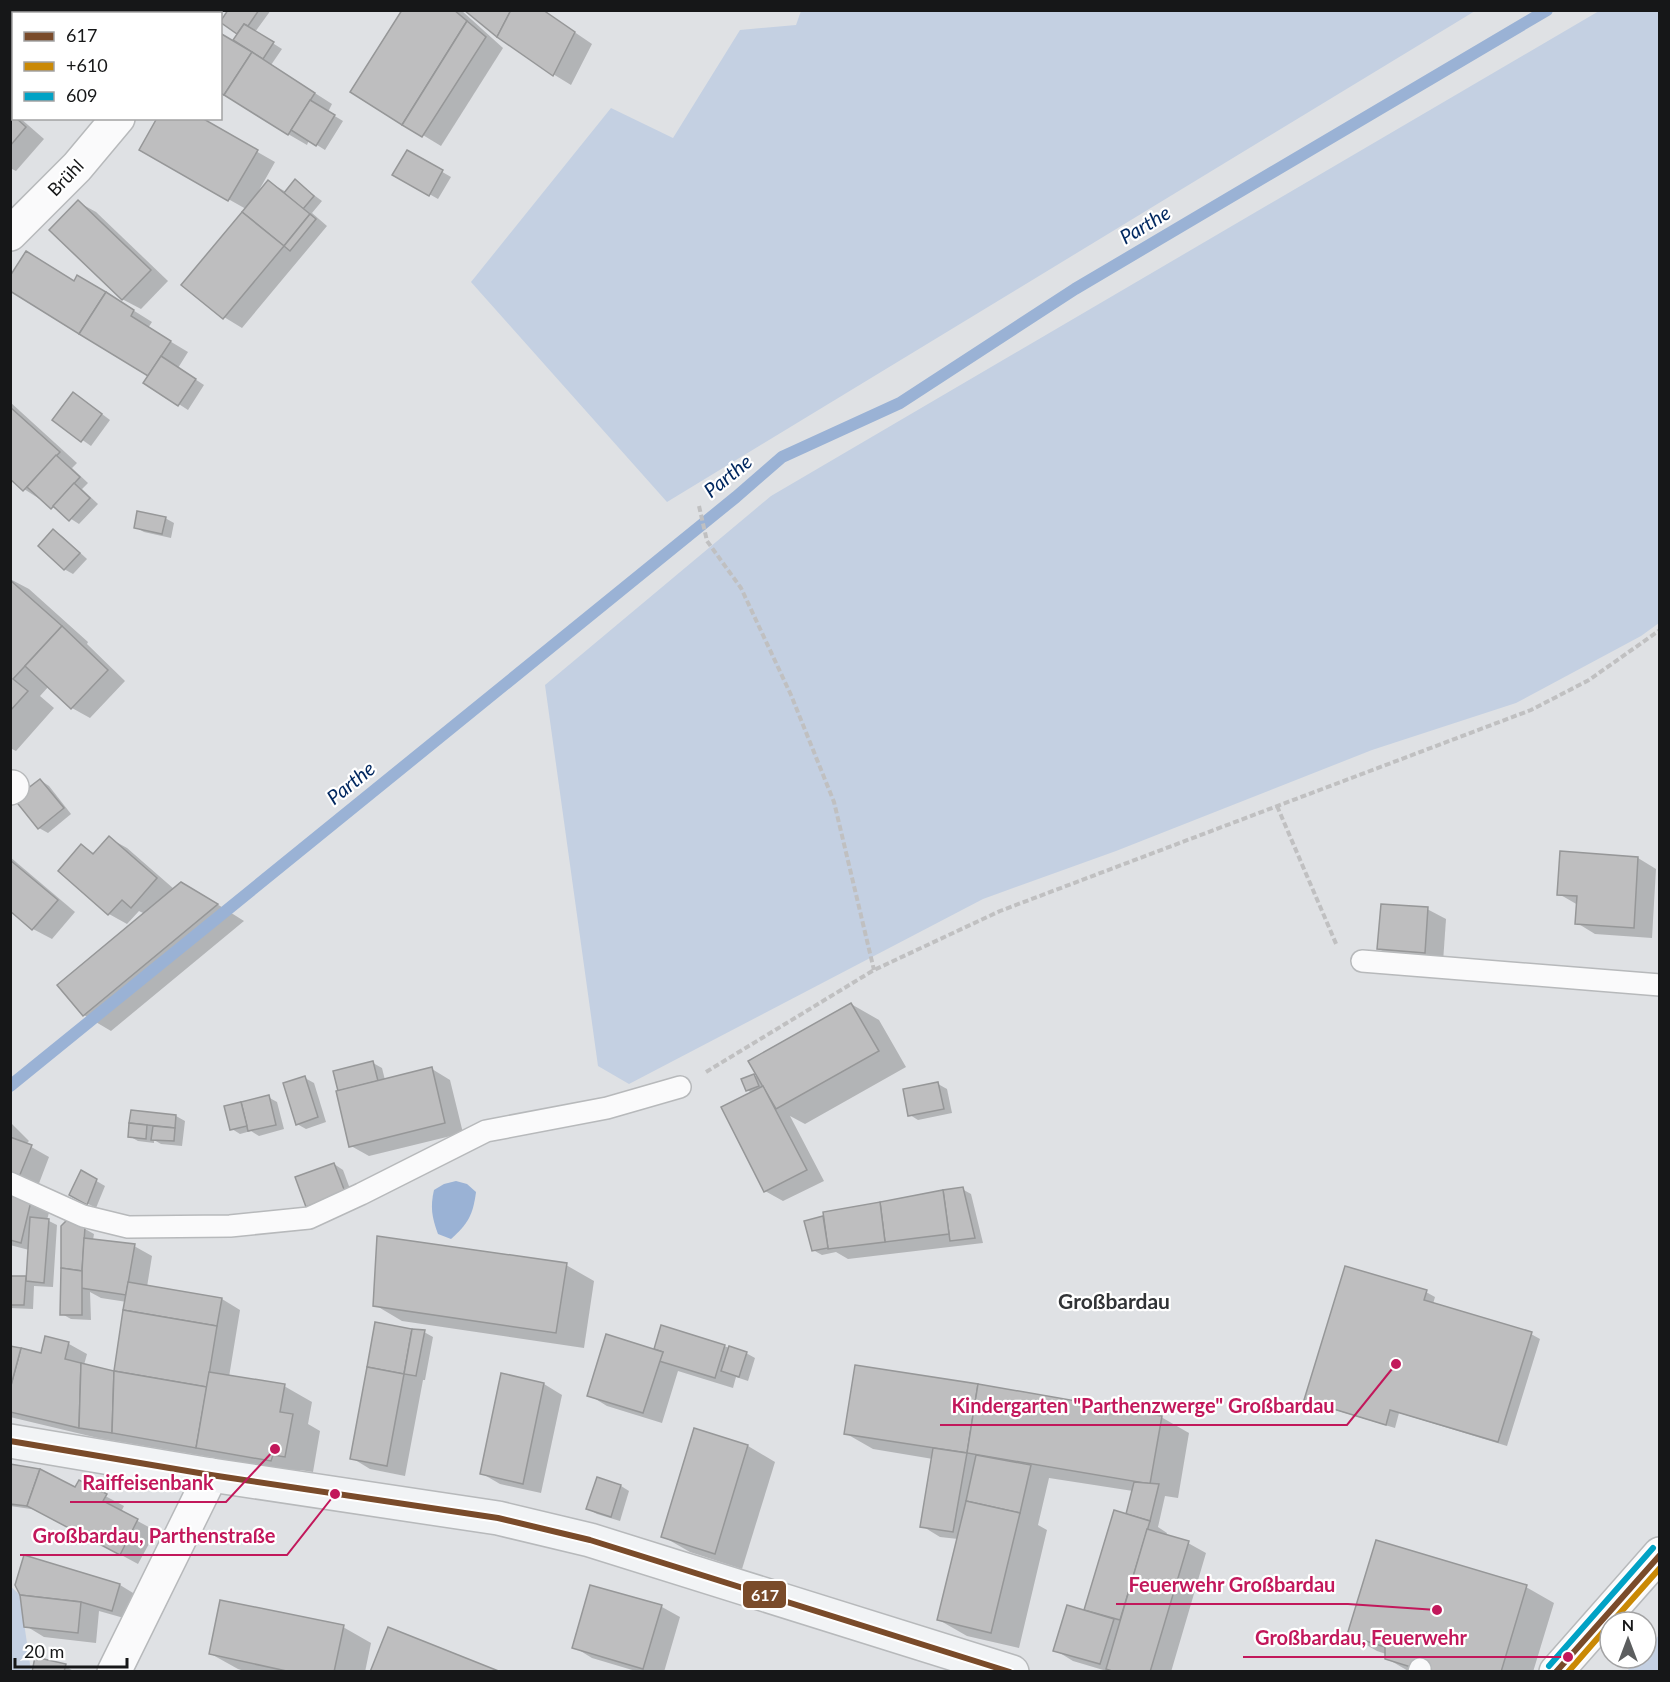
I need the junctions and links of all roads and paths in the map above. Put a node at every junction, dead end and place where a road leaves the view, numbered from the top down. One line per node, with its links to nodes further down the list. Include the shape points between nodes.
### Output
1 (116, 120): 2 (street, Brühl, via 77,167)
2 (10, 234)
3 (699, 506): 7 (path, via 708,541 741,588 791,695 834,802)
4 (1659, 630): 5 (path, via 1589,680 1531,710)
5 (1277, 806): 6 (path, via 1335,944); 7 (path, via 1000,911)
6 (1362, 961): 8 (lane)
7 (874, 970): 9 (path)
8 (1659, 985)
9 (680, 1087): 10 (lane, via 607,1108 486,1131 309,1218 230,1226 128,1227 83,1216)
10 (10, 1183)
11 (10, 1441): 12 (street)
12 (212, 1475): 14 (street); 15 (street, via 498,1518 590,1540)
13 (1659, 1554): 16 (street)
14 (114, 1671)
15 (1012, 1671)
16 (1556, 1671)

